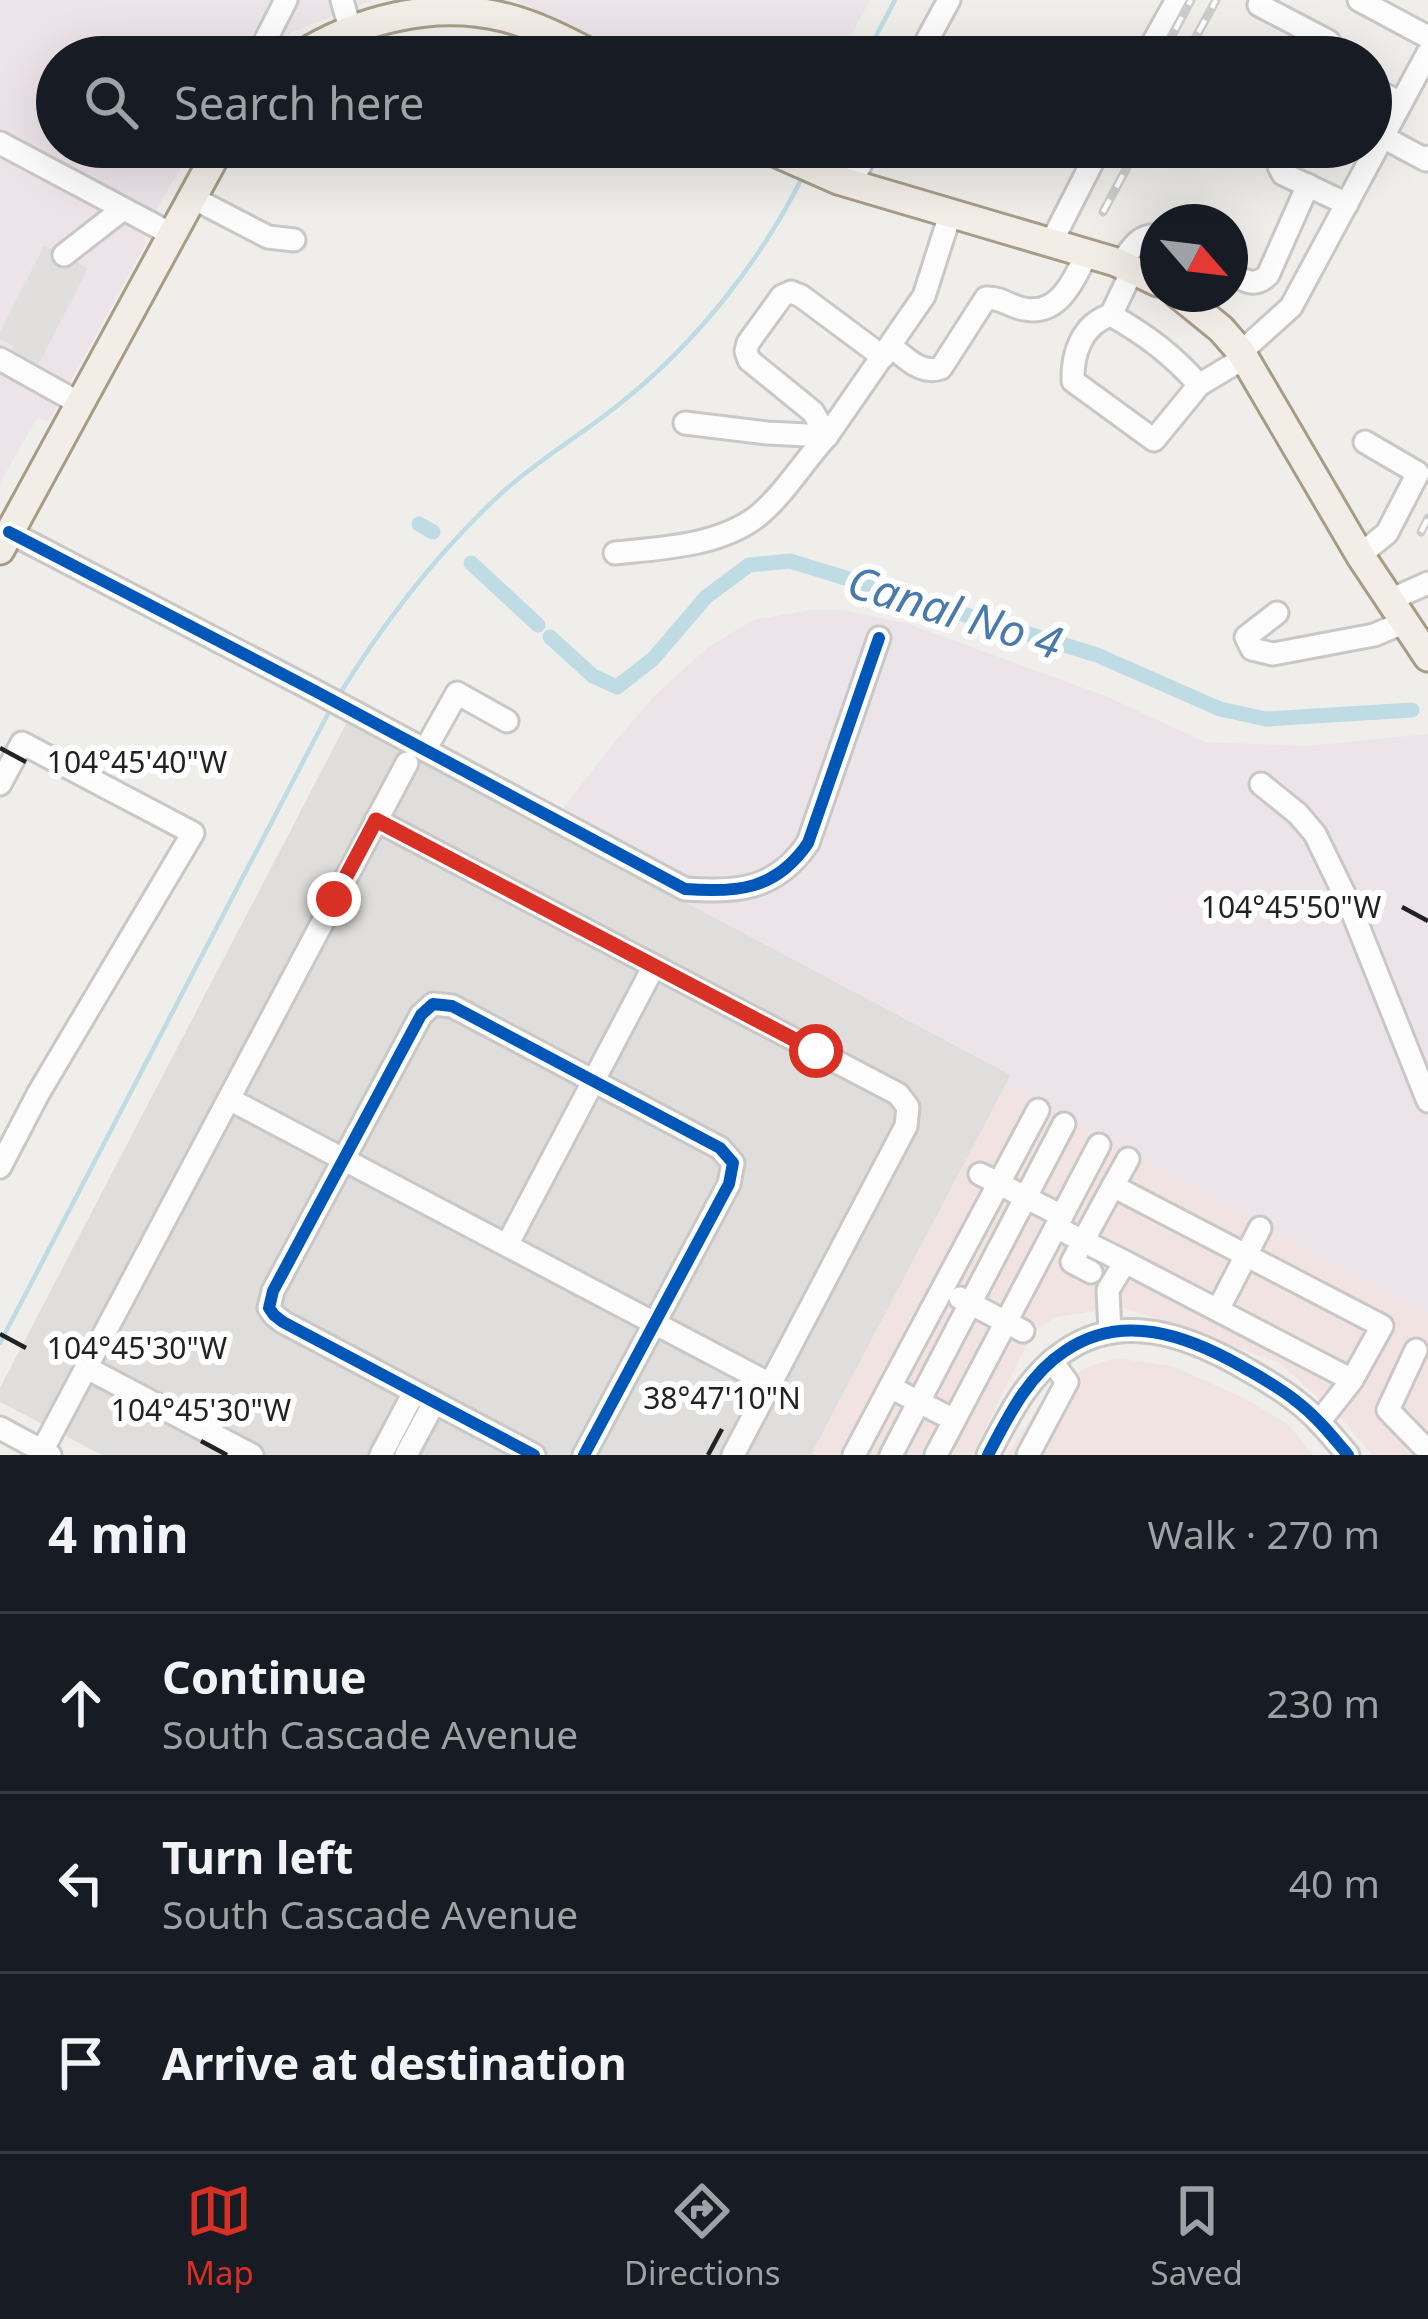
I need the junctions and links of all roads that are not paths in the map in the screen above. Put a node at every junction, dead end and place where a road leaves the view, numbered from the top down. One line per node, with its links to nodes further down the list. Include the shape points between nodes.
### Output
1 (286, 0): 9 (street)
2 (342, 0): 8 (street)
3 (949, 0): 12 (street)
4 (1177, 0): 13 (street)
5 (1359, 0): 15 (street)
6 (1259, 5): 14 (street)
7 (496, 8): 8 (main road); 11 (main road)
8 (350, 28): 10 (main road)
9 (268, 36)
10 (336, 36)
11 (556, 36)
12 (929, 36)
13 (1157, 36)
14 (1318, 36)
15 (1428, 38)
16 (1428, 53): 18 (street)
17 (1392, 99): 18 (street)
18 (1401, 104): 19 (street)
19 (1392, 120)
20 (1392, 142): 22 (street)
21 (0, 143): 23 (street)
22 (1427, 159)
23 (36, 162)
24 (48, 168): 35 (street)
25 (208, 168): 33 (main road)
26 (810, 168): 31 (main road)
27 (854, 168): 31 (street)
28 (1090, 168): 40 (street)
29 (1281, 168): 32 (street)
30 (1366, 168): 34 (street)
31 (844, 182): 36 (main road)
32 (1308, 185): 34 (street); 44 (street, via 1268,275)
33 (191, 197): 37 (main road); 39 (street, via 268,237)
34 (1347, 204): 48 (street, via 1291,307)
35 (124, 208): 37 (street); 42 (street)
36 (951, 212): 40 (main road); 47 (street, via 924,296)
37 (171, 234): 51 (main road)
38 (1140, 239): 43 (street)
39 (293, 240)
40 (1052, 243): 41 (main road)
41 (1087, 254): 43 (main road); 47 (street, via 1046,309 986,298 941,368 923,370)
42 (64, 255)
43 (1137, 272): 46 (street)
44 (1248, 282)
45 (1206, 312): 48 (main road)
46 (1112, 315): 50 (street, via 1151,338); 50 (street, via 1099,319 1072,354 1072,381 1154,440)
47 (887, 352): 53 (street); 53 (street, via 801,296 782,296 746,351 814,412)
48 (1242, 355): 50 (street); 57 (main road)
49 (10, 361): 51 (street)
50 (1198, 385)
51 (79, 403): 55 (main road)
52 (685, 423): 53 (street)
53 (826, 436): 56 (street, via 738,529)
54 (1365, 442): 57 (street, via 1418,473 1387,533)
55 (5, 541): 64 (street, via 315,691)
56 (615, 553)
57 (1360, 555): 59 (main road)
58 (1428, 584): 59 (street)
59 (1398, 611): 60 (street, via 1374,635 1274,654 1252,649 1246,637); 62 (main road)
60 (1277, 613)
61 (879, 638): 64 (street, via 808,844 763,884 685,889)
62 (1428, 657)
63 (507, 721): 64 (street, via 458,693)
64 (416, 756): 67 (street)
65 (0, 784): 77 (street, via 22,743 193,833)
66 (1261, 784): 71 (street, via 1315,834)
67 (376, 820): 68 (street); 70 (street)
68 (654, 965): 69 (street); 99 (street, via 898,1094 908,1108 906,1126)
69 (593, 1081): 75 (street, via 452,1006 434,1004); 84 (street); 91 (street, via 720,1148 733,1163)
70 (229, 1099): 75 (street); 97 (street)
71 (1428, 1101)
72 (1038, 1110): 78 (street)
73 (1064, 1124): 80 (street)
74 (1099, 1145): 81 (street)
75 (343, 1159): 84 (street); 101 (street, via 269,1307)
76 (1128, 1159): 79 (street)
77 (0, 1167)
78 (989, 1179): 80 (street); 88 (street)
79 (1113, 1186): 83 (street); 85 (street)
80 (1025, 1197): 81 (street); 89 (street)
81 (1059, 1222): 83 (street); 92 (street)
82 (1260, 1228): 85 (street)
83 (1083, 1241): 86 (street); 87 (street, via 1072,1262)
84 (507, 1245): 91 (street)
85 (1246, 1255): 90 (street); 94 (street, via 1382,1326)
86 (1125, 1262): 90 (street); 93 (street, via 1108,1290)
87 (1090, 1272)
88 (942, 1289): 89 (street); 100 (street)
89 (970, 1303): 92 (street); 102 (street)
90 (1218, 1310): 98 (street)
91 (655, 1323): 99 (street); 113 (street)
92 (1015, 1326): 105 (street)
93 (1110, 1332): 96 (street); 103 (street, via 1183,1338 1274,1385)
94 (1379, 1332): 95 (street); 98 (street)
95 (1422, 1353): 107 (street, via 1388,1410)
96 (1052, 1361): 118 (street); 119 (street, via 1067,1382)
97 (87, 1368): 108 (street); 109 (street)
98 (1352, 1380): 103 (street)
99 (770, 1384): 114 (street)
100 (890, 1387): 102 (street); 115 (street)
101 (424, 1397): 110 (street); 111 (street); 112 (street)
102 (919, 1401): 105 (street); 116 (street)
103 (1319, 1422): 106 (street)
104 (0, 1428): 108 (street)
105 (956, 1428): 117 (street)
106 (1342, 1448): 120 (street)
107 (1428, 1451)
108 (46, 1453)
109 (252, 1455)
110 (381, 1455)
111 (406, 1455)
112 (534, 1455)
113 (584, 1455)
114 (733, 1455)
115 (854, 1455)
116 (890, 1455)
117 (936, 1455)
118 (988, 1455)
119 (1028, 1455)
120 (1317, 1455)

